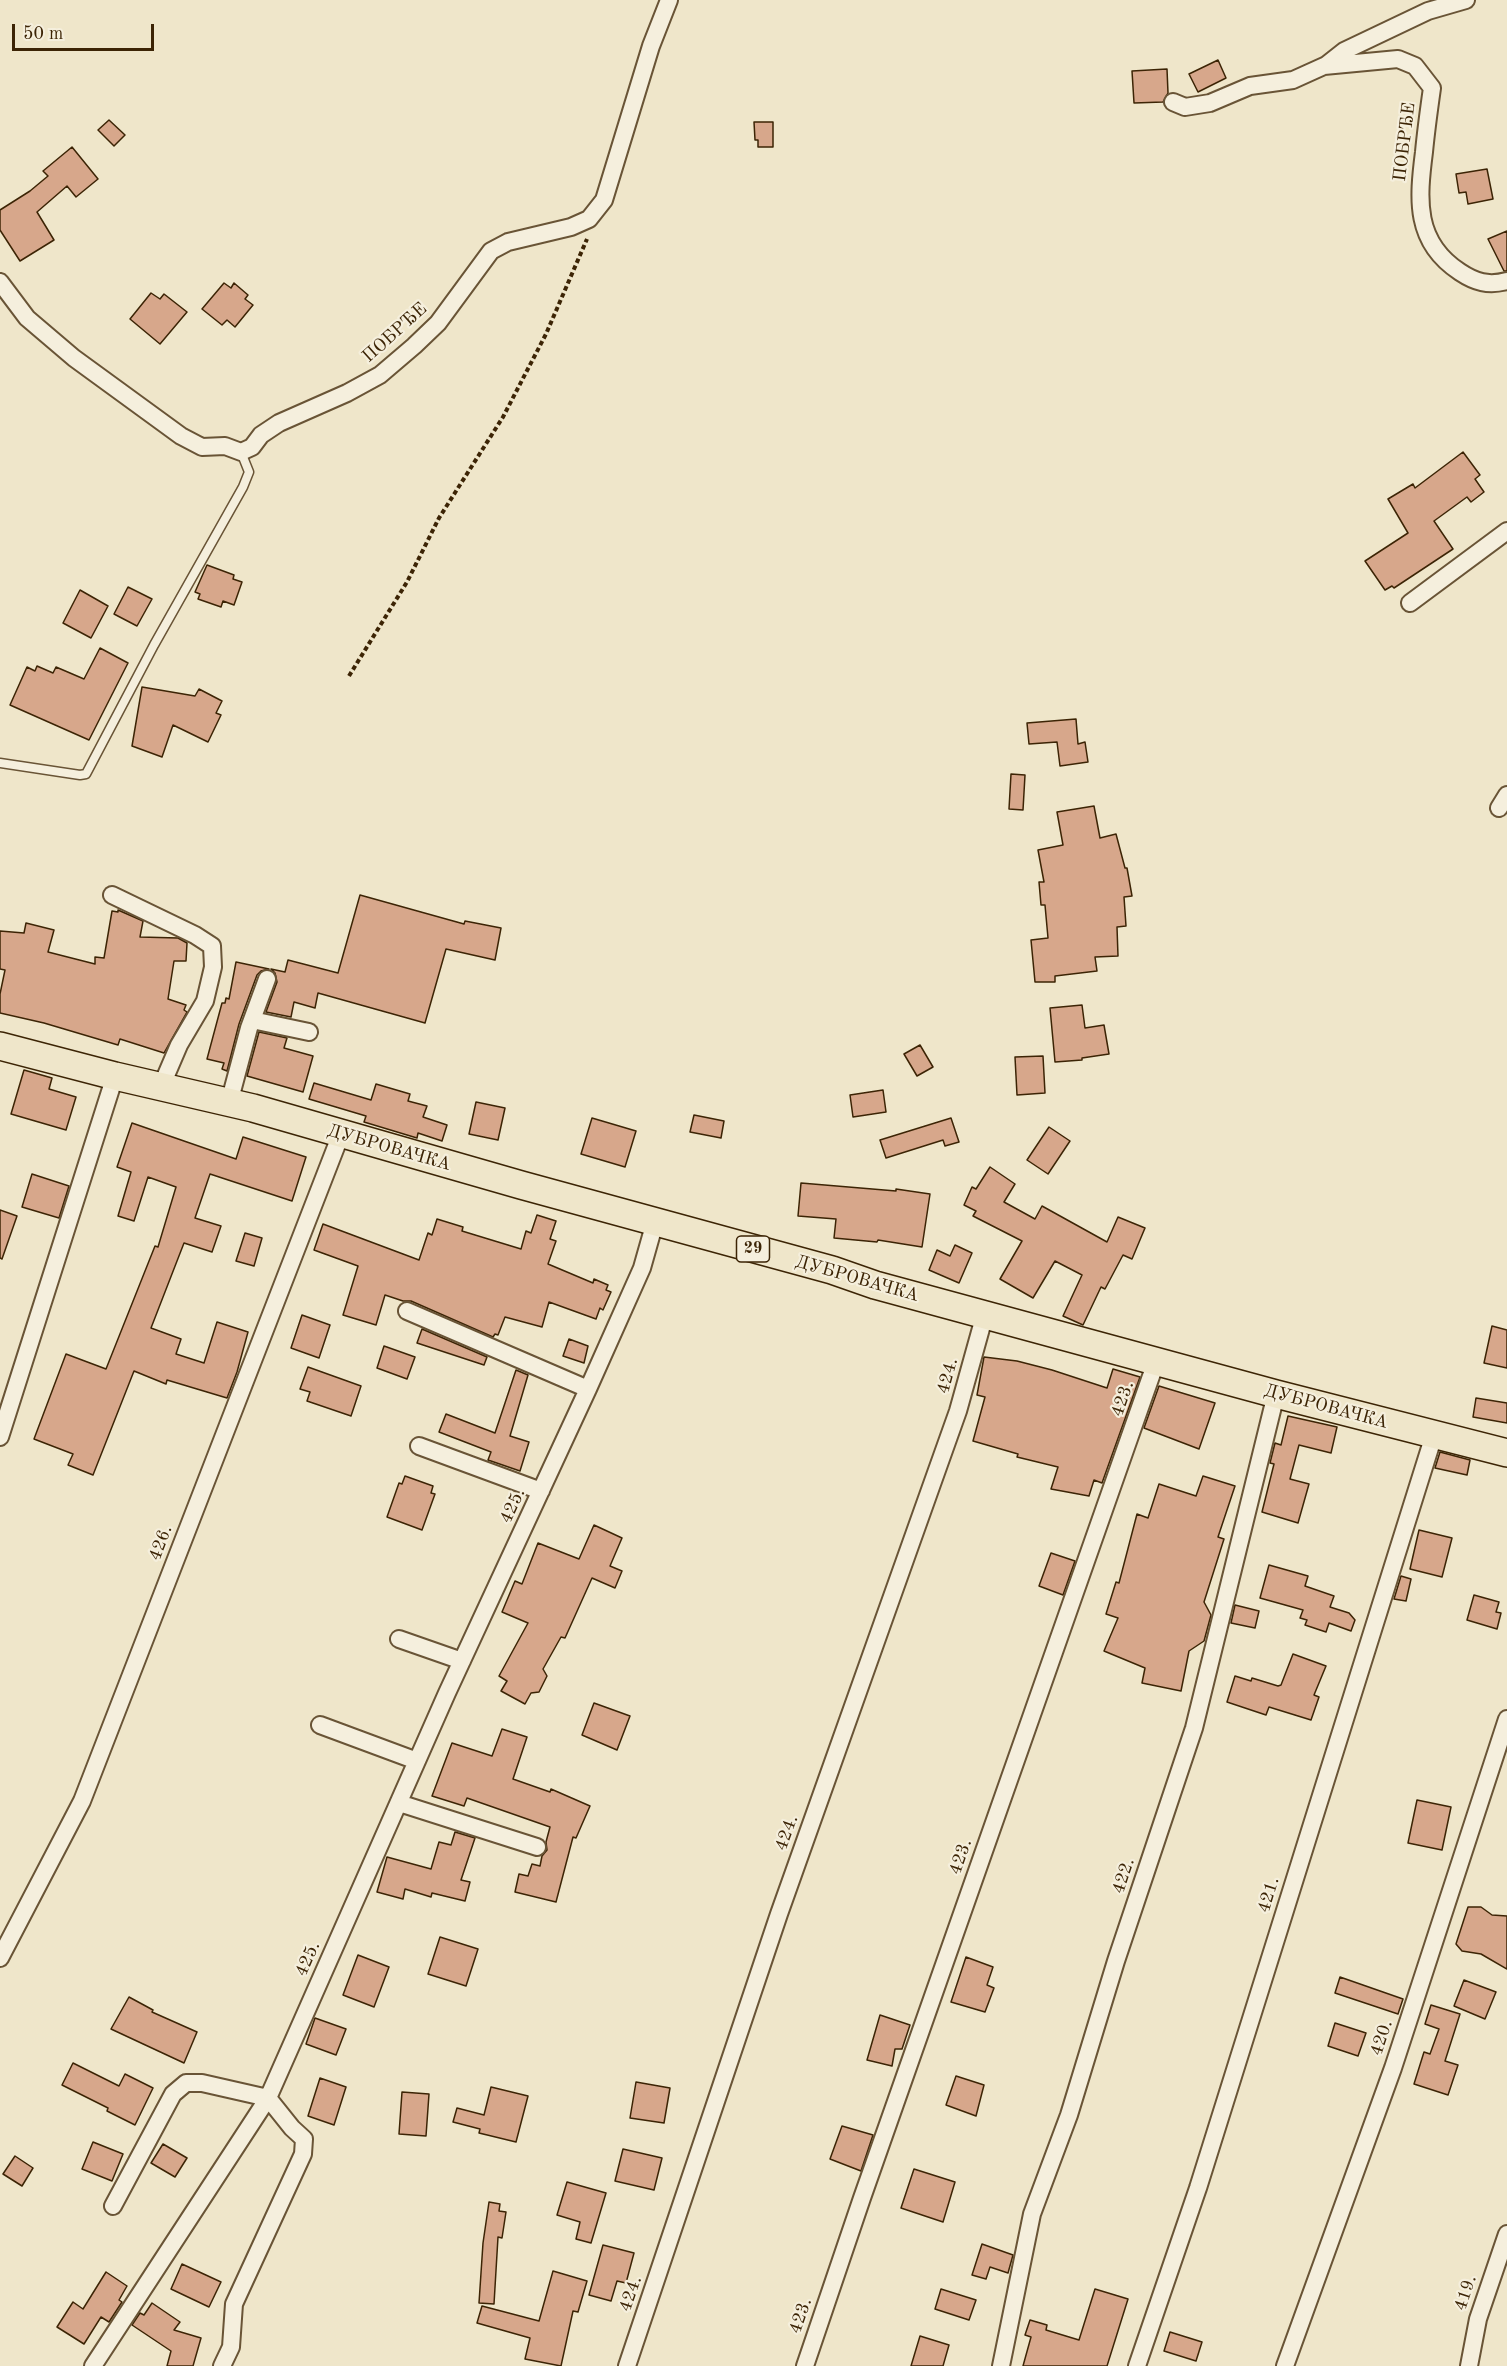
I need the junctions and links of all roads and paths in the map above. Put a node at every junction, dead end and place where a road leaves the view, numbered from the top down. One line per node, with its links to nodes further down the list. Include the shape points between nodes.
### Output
1 (669, 0): 8 (street, ПОБРЂЕ, via 604,200 589,219 508,242 490,251 438,323 380,375 279,423)
2 (1466, 0): 3 (street, via 1428,11 1344,51)
3 (1324, 66): 4 (street, ПОБРЂЕ, via 1293,80 1250,86 1210,103 1185,107); 6 (street, ПОБРЂЕ, via 1398,59 1415,66 1426,78 1432,88 1419,195 1425,229 1440,255 1474,281)
4 (1173, 102)
5 (591, 231): 11 (path, via 546,334 503,417 439,518 407,582)
6 (1507, 281)
7 (0, 282): 8 (street, via 27,318 74,358 181,436 202,447 225,446)
8 (241, 452): 12 (lane, via 249,472 243,487 86,774)
9 (1507, 531): 10 (street)
10 (1410, 603)
11 (349, 676)
12 (0, 763)
13 (112, 895): 19 (street, via 212,946 213,967 205,1001 179,1045)
14 (267, 979): 15 (street)
15 (252, 1020): 16 (street); 20 (street)
16 (309, 1032)
17 (0, 1046): 18 (main road, ДУБРОВАЧКА / 29)
18 (115, 1076): 19 (main road, ДУБРОВАЧКА / 29); 29 (street)
19 (161, 1087): 20 (main road, ДУБРОВАЧКА / 29)
20 (229, 1103): 21 (main road, ДУБРОВАЧКА / 29)
21 (341, 1134): 22 (main road, ДУБРОВАЧКА / 29); 40 (street, 426., via 82,1801)
22 (655, 1222): 24 (main road, ДУБРОВАЧКА / 29); 26 (street, 425., via 642,1268)
23 (407, 1311): 26 (street)
24 (985, 1314): 25 (main road, ДУБРОВАЧКА / 29); 46 (street, 424., via 958,1411 779,1914)
25 (1156, 1362): 27 (main road, ДУБРОВАЧКА / 29); 47 (street, 423.)
26 (588, 1389): 32 (street, 425.)
27 (1276, 1394): 28 (main road, ДУБРОВАЧКА / 29); 48 (street, 422., via 1194,1728 1069,2115 1032,2214)
28 (1434, 1435): 31 (main road, ДУБРОВАЧКА / 29); 49 (street, 421., via 1198,2188)
29 (0, 1437)
30 (419, 1446): 32 (street)
31 (1507, 1453)
32 (541, 1491): 34 (street, 425.)
33 (399, 1639): 34 (street)
34 (462, 1662): 37 (street, 425.)
35 (1507, 1719): 50 (street, 420., via 1393,2068)
36 (320, 1725): 37 (street)
37 (417, 1761): 38 (street, 425.)
38 (399, 1803): 39 (street); 41 (street, 425.)
39 (537, 1847)
40 (0, 1958)
41 (268, 2098): 42 (street, via 186,2083 173,2094); 44 (street, 425.); 45 (street, via 304,2139 303,2154 234,2304 231,2347)
42 (113, 2206)
43 (1507, 2234): 51 (street, 419., via 1478,2319)
44 (93, 2366)
45 (222, 2366)
46 (627, 2366)
47 (805, 2366)
48 (1001, 2366)
49 (1137, 2366)
50 (1285, 2366)
51 (1469, 2366)

